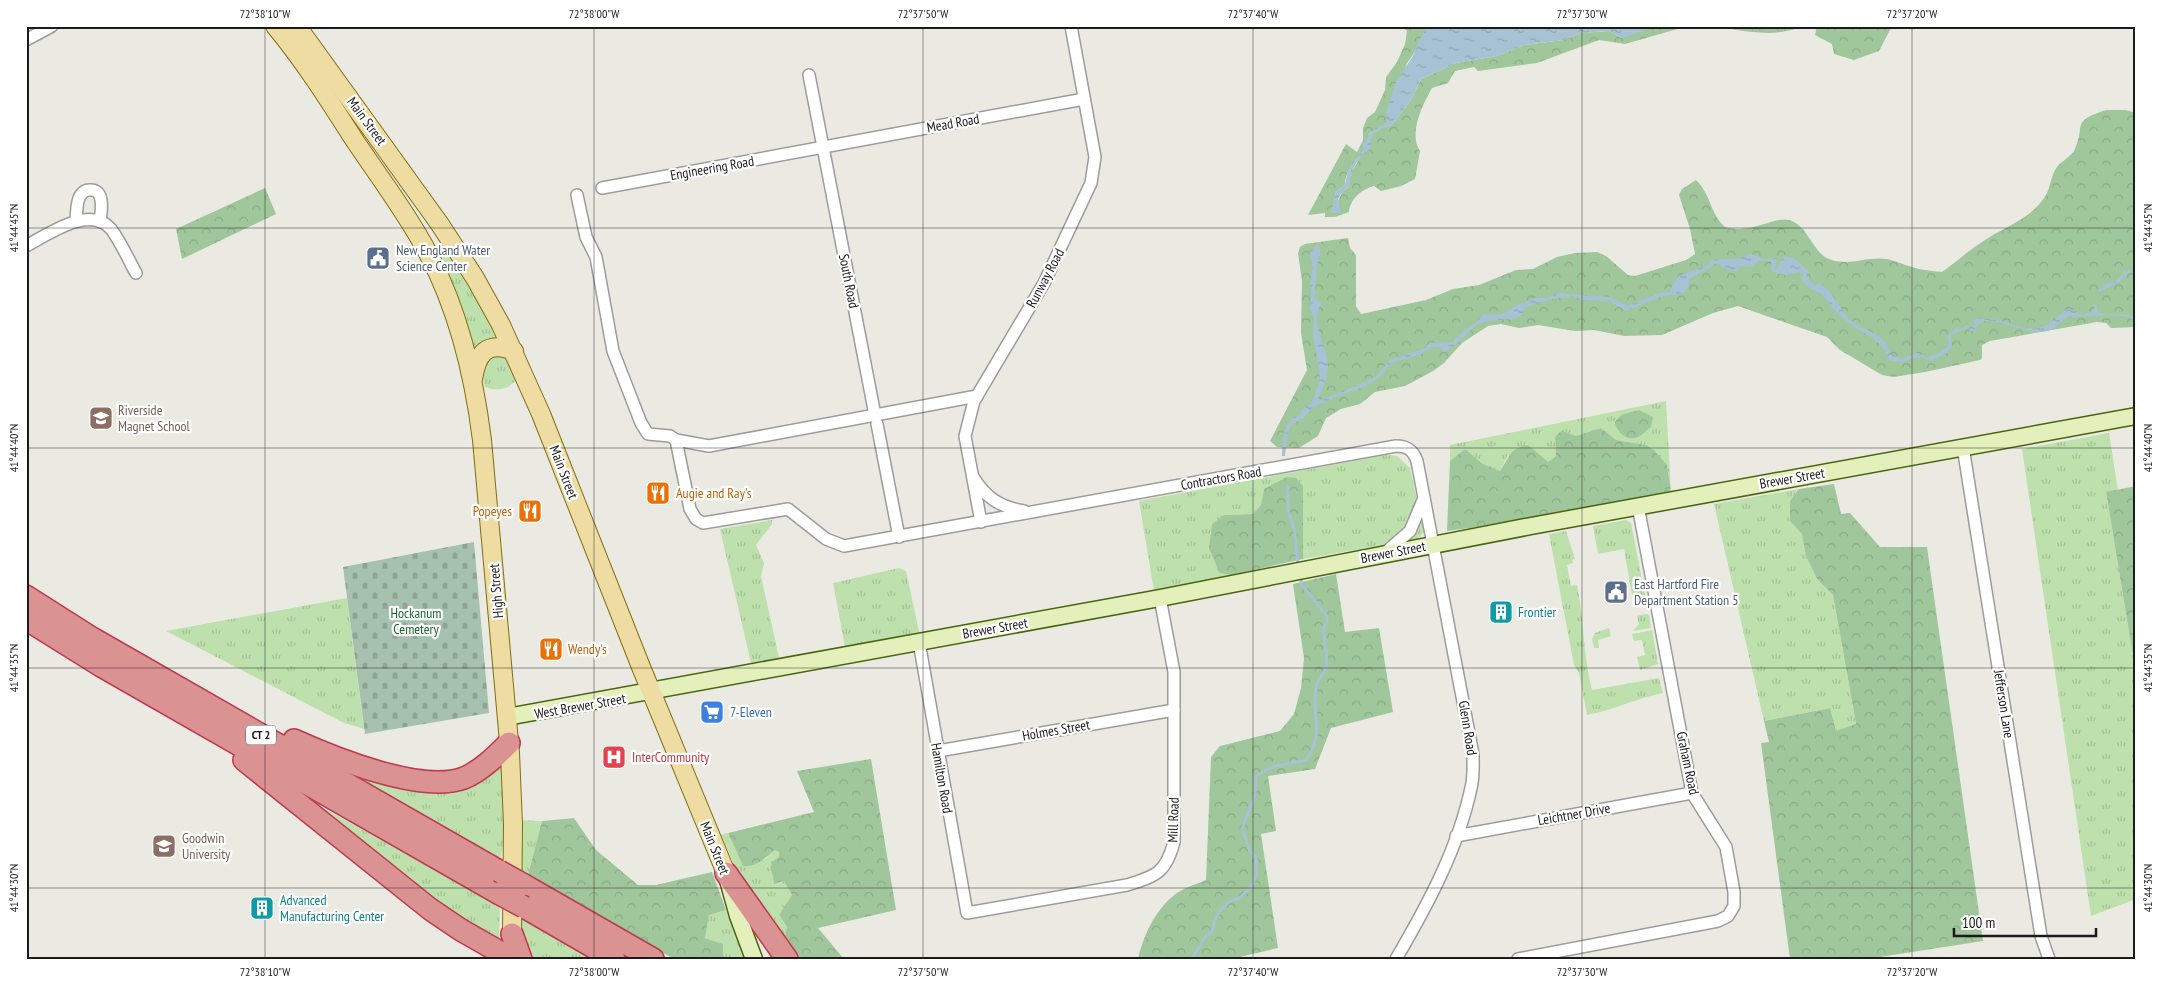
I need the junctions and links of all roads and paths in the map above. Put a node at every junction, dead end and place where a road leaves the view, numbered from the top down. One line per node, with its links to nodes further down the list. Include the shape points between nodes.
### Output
1 (52, 26): 5 (street)
2 (297, 26): 13 (main road, Main Street)
3 (1071, 26): 7 (street, Runway Road)
4 (278, 28): 14 (main road, Main Street)
5 (26, 40)
6 (809, 75): 8 (street, South Road)
7 (1084, 99): 8 (street, Mead Road); 19 (street, Runway Road, via 1095,157 1091,183 1044,283)
8 (823, 147): 9 (street, Engineering Road); 21 (street, South Road)
9 (602, 188)
10 (577, 195): 22 (street, via 586,237 596,258 613,351 627,388 648,434 670,436)
11 (76, 220): 12 (street); 12 (street, via 79,198 90,190 101,198); 15 (street)
12 (100, 222): 16 (street, via 114,233)
13 (439, 223): 14 (main road); 17 (main road, Main Street, via 475,278)
14 (418, 234): 18 (main road, High Street, via 451,307)
15 (26, 246)
16 (136, 273)
17 (514, 351): 18 (main road, via 496,347 485,351 478,360); 36 (main road, Main Street)
18 (472, 381): 40 (main road, High Street, via 484,459)
19 (976, 396): 21 (street); 24 (street, Runway Road, via 965,436)
20 (2136, 416): 23 (main road, Brewer Street)
21 (876, 419): 22 (street, via 709,446); 29 (street, South Road)
22 (676, 440): 29 (street, Contractors Road, via 690,509 703,523 788,510 826,539 844,546)
23 (1963, 447): 26 (main road, Brewer Street); 56 (street, Jefferson Lane, via 2041,936)
24 (970, 473): 27 (street, via 994,502 1006,508); 28 (street, Runway Road)
25 (1424, 498): 27 (street, Contractors Road, via 1415,455 1402,446); 30 (street, Contractors Road); 31 (street, via 1410,531)
26 (1638, 506): 30 (main road, Brewer Street); 43 (street, Graham Road)
27 (1033, 512): 28 (street, Contractors Road)
28 (981, 522): 29 (street, Contractors Road)
29 (899, 537)
30 (1434, 544): 31 (main road, Brewer Street); 44 (street, Glenn Road, via 1474,754 1472,787)
31 (1382, 555): 33 (main road, Brewer Street)
32 (26, 596): 38 (highway, CT 2, via 86,635)
33 (1160, 598): 35 (main road, Brewer Street); 39 (street, Mill Road, via 1174,672)
34 (26, 619): 37 (highway, CT 2)
35 (919, 642): 36 (main road, Brewer Street); 42 (street, Hamilton Road)
36 (652, 691): 40 (main road, West Brewer Street); 45 (main road, Main Street)
37 (174, 707): 49 (highway, via 430,909); 51 (highway, CT 2, bridge)
38 (218, 710): 41 (highway, via 247,719 334,757 424,781 466,777 484,766); 52 (highway, CT 2, bridge)
39 (1174, 710): 42 (street, Holmes Street); 46 (street, Mill Road, via 1174,842 1170,858 1161,872 1127,885)
40 (507, 717): 41 (main road, High Street)
41 (509, 743): 47 (main road, High Street, via 513,824)
42 (938, 751): 46 (street, Hamilton Road)
43 (1692, 793): 44 (street, Leichtner Drive); 55 (street, Graham Road, via 1726,847 1734,892 1734,906 1728,916 1718,921)
44 (1456, 836): 48 (street, Glenn Road, via 1433,895)
45 (726, 873): 53 (main road, Main Street); 54 (highway)
46 (967, 913)
47 (512, 934): 49 (main road, High Street); 50 (highway)
48 (1399, 958)
49 (512, 959)
50 (521, 959)
51 (614, 959)
52 (653, 959)
53 (754, 959)
54 (787, 959)
55 (1518, 959)
56 (2049, 959)

